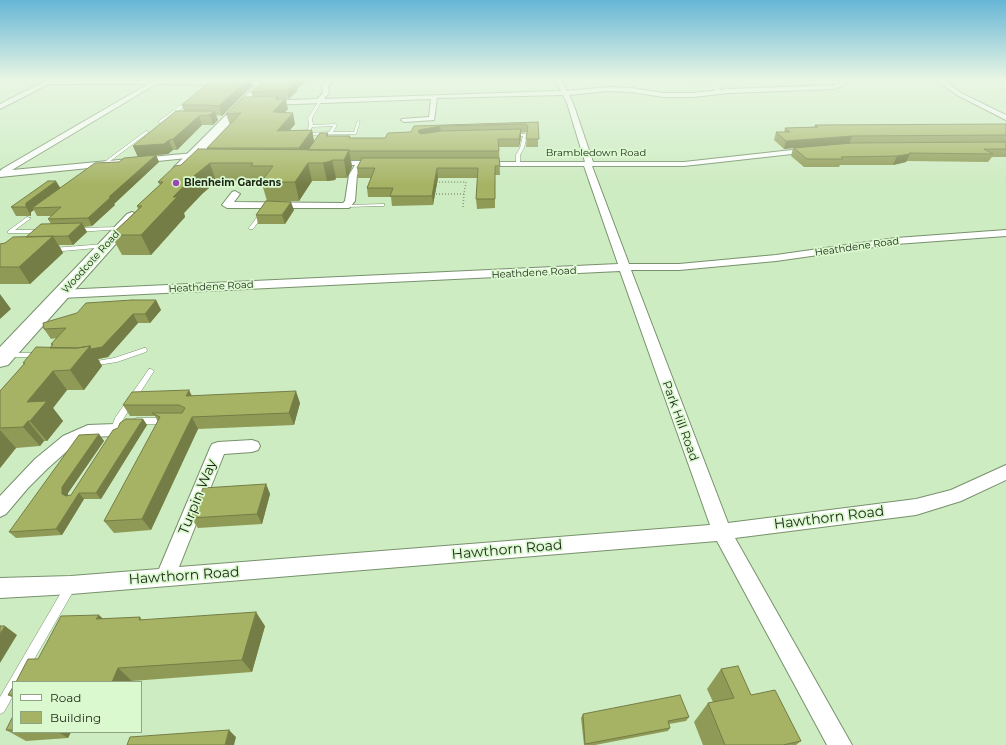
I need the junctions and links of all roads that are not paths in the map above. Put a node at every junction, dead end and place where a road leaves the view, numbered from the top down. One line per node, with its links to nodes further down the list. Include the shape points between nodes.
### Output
1 (101, 115): 27 (street)
2 (171, 115): 8 (lane)
3 (233, 115): 17 (main road, via 225,119)
4 (312, 115): 12 (lane)
5 (432, 115): 9 (street, via 432,119)
6 (573, 115): 24 (street, Park Hill Road, via 584,144)
7 (181, 117): 8 (lane)
8 (167, 118): 10 (lane)
9 (404, 120)
10 (160, 122)
11 (359, 122): 14 (lane, via 355,133)
12 (311, 126): 14 (lane, via 334,125); 14 (lane, via 306,134)
13 (147, 132): 21 (lane)
14 (330, 133)
15 (508, 135): 23 (lane, via 525,135 518,155)
16 (819, 150): 24 (street, Brambledown Road, via 701,163)
17 (193, 161): 21 (street); 28 (main road)
18 (325, 163): 19 (street)
19 (361, 163): 20 (street); 33 (street, via 353,175 350,201)
20 (383, 163)
21 (104, 164): 25 (street)
22 (474, 164): 23 (street, Brambledown Road)
23 (518, 164): 24 (street, Brambledown Road)
24 (588, 164): 42 (street, Park Hill Road)
25 (94, 165): 26 (lane); 27 (street)
26 (86, 172)
27 (1, 174)
28 (167, 181)
29 (235, 194): 32 (street, via 226,205)
30 (142, 205): 35 (main road, Woodcote Road)
31 (382, 205): 33 (lane)
32 (268, 206): 33 (street); 36 (lane)
33 (346, 206)
34 (29, 218): 38 (lane, via 10,232)
35 (121, 228): 37 (lane); 40 (main road, Woodcote Road)
36 (251, 228)
37 (68, 231)
38 (45, 232)
39 (1006, 233): 42 (street, Heathdene Road, via 896,241 721,264)
40 (105, 246): 41 (lane); 43 (main road, Woodcote Road)
41 (47, 250)
42 (625, 268): 43 (street, Heathdene Road); 54 (street, Park Hill Road)
43 (61, 294): 45 (main road, Woodcote Road)
44 (144, 350): 47 (lane, via 105,362)
45 (2, 358): 46 (lane, via 46,355)
46 (39, 363)
47 (83, 364)
48 (151, 371): 50 (lane, via 118,420)
49 (172, 421): 50 (lane)
50 (119, 430): 53 (street, via 88,431 69,440 36,469)
51 (252, 446): 55 (street, Turpin Way, via 218,448)
52 (1006, 472): 54 (street, Hawthorn Road, via 955,496 916,507)
53 (0, 509)
54 (722, 532): 55 (street, Hawthorn Road); 61 (street, Park Hill Road)
55 (165, 577): 56 (street, Hawthorn Road)
56 (71, 584): 57 (street, Hawthorn Road); 58 (lane)
57 (0, 588)
58 (16, 681)
59 (12, 687): 60 (lane)
60 (0, 708)
61 (840, 745)

